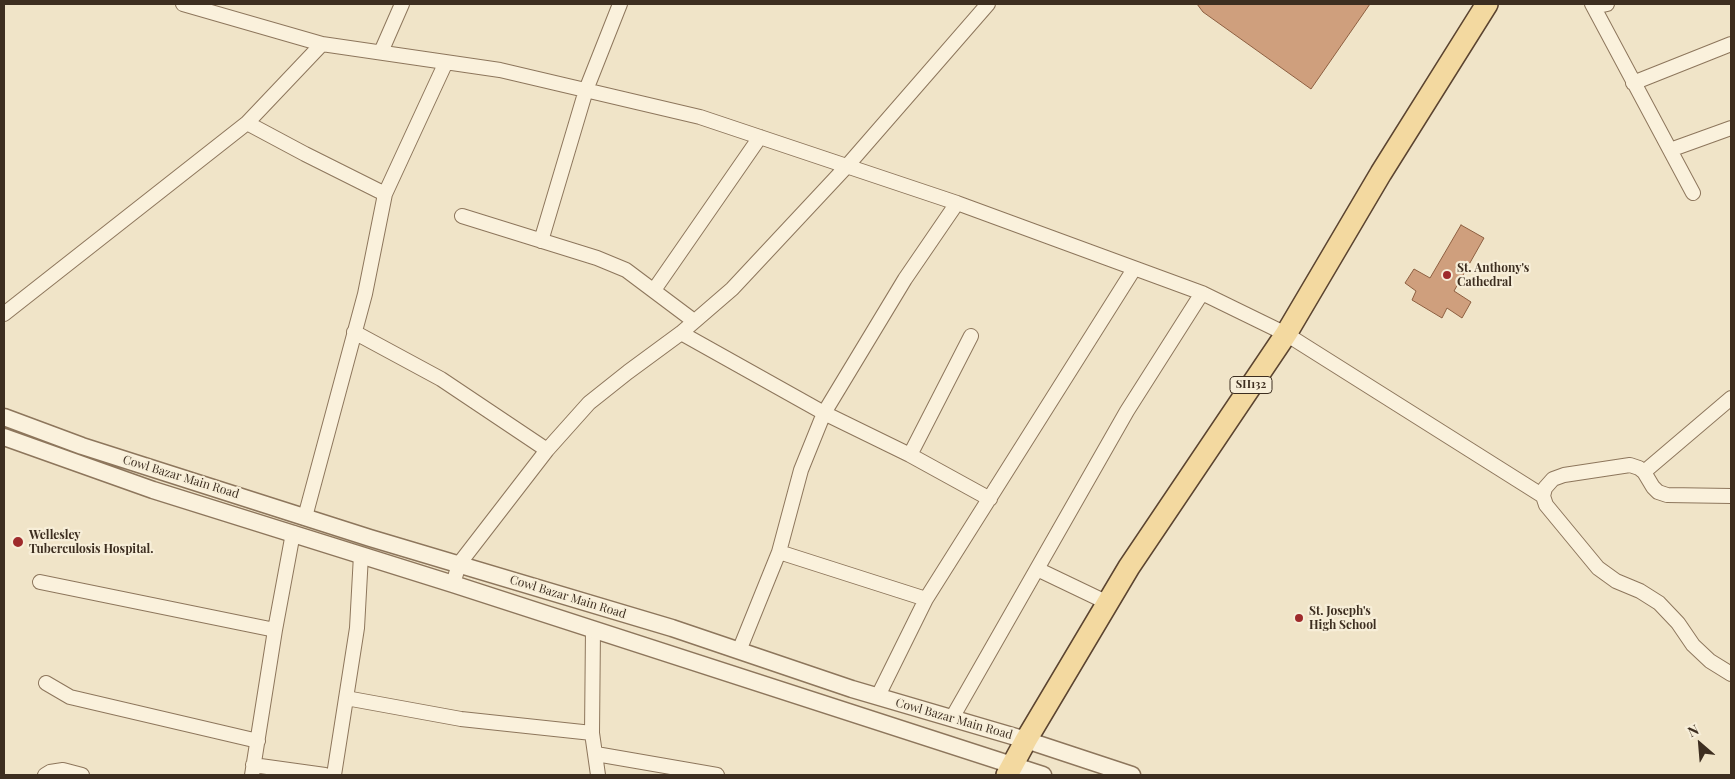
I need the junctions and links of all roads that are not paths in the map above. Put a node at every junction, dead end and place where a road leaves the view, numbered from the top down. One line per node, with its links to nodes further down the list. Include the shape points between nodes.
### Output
1 (183, 4): 7 (street)
2 (402, 4): 9 (street)
3 (620, 4): 12 (street)
4 (988, 4): 17 (street)
5 (1487, 4): 30 (main road, SH132, via 1381,172)
6 (1598, 5): 11 (street)
7 (322, 44): 9 (street); 13 (street)
8 (1731, 44): 11 (street)
9 (381, 52): 10 (street)
10 (446, 62): 12 (street, via 500,70); 19 (street)
11 (1634, 83): 16 (street)
12 (586, 90): 15 (street, via 700,117); 22 (street)
13 (247, 123): 19 (street); 26 (street)
14 (1731, 128): 16 (street)
15 (760, 137): 17 (street); 24 (street)
16 (1670, 150): 18 (street)
17 (847, 166): 20 (street); 27 (street, via 732,290)
18 (1693, 193)
19 (385, 194): 28 (street)
20 (957, 203): 23 (street); 33 (street, via 905,279)
21 (462, 216): 22 (street)
22 (541, 241): 24 (street, via 626,270)
23 (1134, 269): 25 (street); 41 (street)
24 (654, 290): 27 (street)
25 (1202, 293): 30 (street); 47 (street, via 1127,411)
26 (4, 314)
27 (694, 321): 29 (street)
28 (354, 332): 36 (street, via 441,379); 42 (street)
29 (681, 333): 33 (street); 36 (street, via 590,403)
30 (1286, 334): 39 (street); 51 (main road, SH132)
31 (972, 336): 37 (street)
32 (1731, 398): 38 (street)
33 (824, 413): 37 (street); 44 (street, via 801,470)
34 (4, 417): 42 (street, Cowl Bazar Main Road, via 82,446)
35 (4, 437): 43 (street, Cowl Bazar Main Road, via 153,490)
36 (547, 450): 46 (street)
37 (910, 455): 41 (street)
38 (1644, 472): 39 (street, via 1630,465 1564,475 1553,479); 40 (street, via 1658,492 1667,495)
39 (1543, 496): 55 (street, via 1546,505 1598,568 1659,604 1693,645)
40 (1731, 496)
41 (990, 500): 50 (street)
42 (306, 517): 46 (street, Cowl Bazar Main Road)
43 (293, 533): 45 (street, Cowl Bazar Main Road); 53 (street)
44 (779, 552): 50 (street); 54 (street)
45 (361, 555): 49 (street, Cowl Bazar Main Road); 58 (street, via 357,628)
46 (459, 564): 49 (street); 54 (street, Cowl Bazar Main Road)
47 (1038, 569): 51 (street); 59 (street)
48 (40, 582): 53 (street)
49 (454, 584): 52 (street, Cowl Bazar Main Road)
50 (926, 598): 57 (street)
51 (1108, 603): 61 (main road, SH132)
52 (593, 629): 60 (street); 65 (street, Cowl Bazar Main Road)
53 (275, 630): 62 (street)
54 (739, 650): 57 (street, Cowl Bazar Main Road)
55 (1731, 674)
56 (46, 683): 62 (street, via 70,697)
57 (878, 696): 59 (street, Cowl Bazar Main Road)
58 (346, 698): 60 (street, via 461,719); 69 (street)
59 (952, 718): 61 (street, Cowl Bazar Main Road)
60 (592, 732): 63 (street)
61 (1026, 740): 65 (main road, SH132); 73 (street, Cowl Bazar Main Road)
62 (258, 741): 64 (street)
63 (596, 754): 70 (street); 71 (street)
64 (252, 770): 68 (street)
65 (1010, 770): 72 (street, Cowl Bazar Main Road)
66 (45, 775): 67 (street, via 63,770)
67 (82, 775)
68 (326, 775)
69 (334, 775)
70 (598, 775)
71 (717, 775)
72 (1043, 775)
73 (1132, 775)

